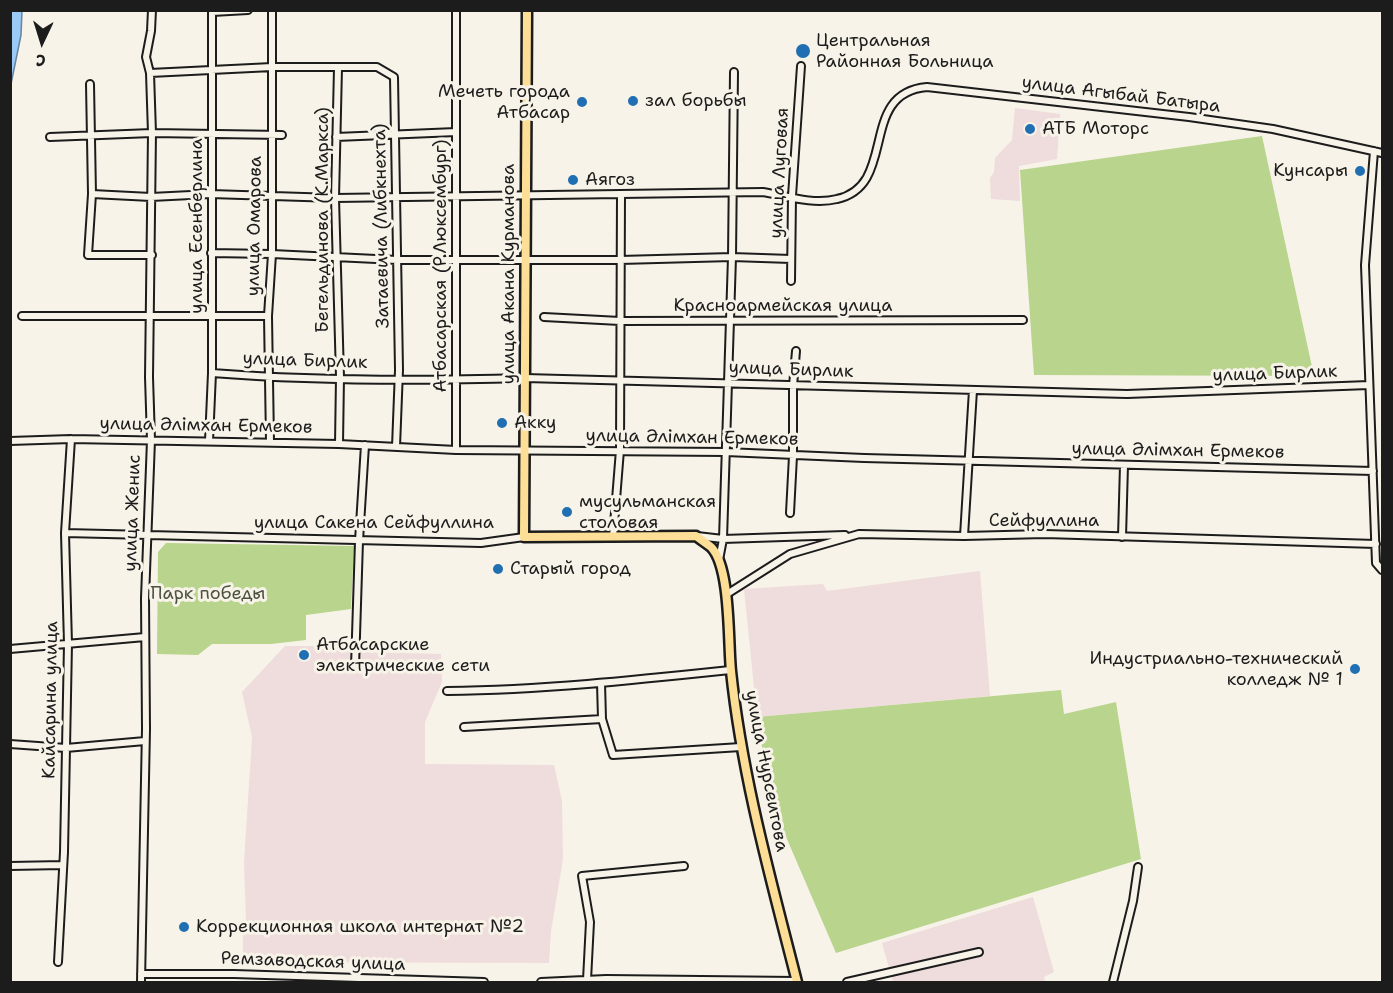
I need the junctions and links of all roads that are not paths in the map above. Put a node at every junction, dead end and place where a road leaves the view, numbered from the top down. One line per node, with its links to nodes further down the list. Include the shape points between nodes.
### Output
1 (152, 10): 12 (street, улица Женис, via 146,57)
2 (248, 10): 6 (street)
3 (272, 10): 8 (street, улица Омарова)
4 (456, 10): 14 (street, Атбасарская (Р.Люксембург))
5 (527, 10): 29 (main road, улица Акана Курманова)
6 (212, 11): 10 (street, улица Есенберлина)
7 (801, 66): 31 (street, улица Луговая)
8 (272, 68): 9 (street); 10 (street); 19 (street, улица Омарова)
9 (338, 68): 16 (street, Затаевича (Либкнехта), via 377,67 394,77); 22 (street, Бегельдинова (К.Маркса))
10 (212, 72): 12 (street); 18 (street, улица Есенберлина)
11 (734, 72): 25 (street)
12 (150, 73): 15 (street, улица Женис)
13 (90, 84): 17 (street)
14 (456, 132): 16 (street); 35 (street, Атбасарская (Р.Люксембург))
15 (152, 133): 17 (street); 18 (street); 32 (street, улица Женис)
16 (396, 133): 22 (street); 33 (street, Затаевича (Либкнехта))
17 (91, 135): 21 (street); 26 (street)
18 (212, 135): 19 (street); 27 (street, улица Есенберлина)
19 (272, 135): 20 (street); 28 (street, улица Омарова)
20 (282, 135)
21 (50, 137)
22 (336, 137): 34 (street, Бегельдинова (К.Маркса))
23 (1374, 151): 24 (street, улица Агыбай Батыра); 31 (street, улица Агыбай Батыра, via 1200,118 916,88 907,90 893,103 868,176 853,192 827,201); 64 (street, via 1365,265)
24 (1383, 153)
25 (732, 192): 30 (street, улица Агыбай Батыра); 31 (street, улица Агыбай Батыра); 40 (street)
26 (92, 194): 32 (street, улица Агыбай Батыра); 38 (street, via 88,255)
27 (211, 194): 28 (street, улица Агыбай Батыра); 32 (street, улица Агыбай Батыра); 36 (street, улица Есенберлина)
28 (272, 195): 34 (street, улица Агыбай Батыра); 37 (street, улица Омарова)
29 (526, 195): 30 (street, улица Агыбай Батыра); 35 (street, улица Агыбай Батыра); 42 (main road, улица Акана Курманова)
30 (621, 195): 45 (street)
31 (792, 196): 43 (street, улица Луговая)
32 (151, 197): 38 (street, улица Женис)
33 (397, 197): 34 (street, улица Агыбай Батыра); 35 (street, улица Агыбай Батыра); 44 (street, Затаевича (Либкнехта))
34 (335, 198): 39 (street, Бегельдинова (К.Маркса))
35 (456, 198): 41 (street, Атбасарская (Р.Люксембург))
36 (211, 254): 37 (street); 50 (street, улица Есенберлина)
37 (272, 254): 39 (street); 48 (street, улица Омарова)
38 (152, 255): 49 (street, улица Женис)
39 (336, 257): 44 (street); 58 (street, Бегельдинова (К.Маркса))
40 (732, 257): 43 (street); 45 (street); 52 (street)
41 (456, 259): 42 (street); 44 (street); 61 (street, Атбасарская (Р.Люксембург))
42 (526, 259): 45 (street); 59 (main road, улица Акана Курманова)
43 (791, 259): 46 (street, улица Луговая)
44 (397, 260): 60 (street, Затаевича (Либкнехта))
45 (620, 260): 53 (street)
46 (791, 281)
47 (22, 316): 49 (street)
48 (268, 316): 50 (street); 57 (street, улица Омарова)
49 (150, 317): 50 (street); 68 (street, улица Женис)
50 (211, 317): 56 (street, улица Есенберлина)
51 (544, 317): 53 (street, Красноармейская улица)
52 (730, 320): 53 (street, Красноармейская улица); 54 (street, Красноармейская улица); 63 (street)
53 (620, 321): 62 (street)
54 (1023, 321)
55 (796, 351): 65 (street)
56 (212, 373): 57 (street, улица Бирлик); 70 (street, улица Есенберлина)
57 (270, 377): 58 (street, улица Бирлик); 71 (street, улица Омарова)
58 (340, 377): 60 (street, улица Бирлик); 72 (street, Бегельдинова (К.Маркса))
59 (525, 378): 61 (street, улица Бирлик); 62 (street, улица Бирлик); 76 (main road, улица Акана Курманова)
60 (399, 379): 61 (street, улица Бирлик); 74 (street, Затаевича (Либкнехта))
61 (456, 380): 75 (street, Атбасарская (Р.Люксембург))
62 (620, 381): 63 (street, улица Бирлик); 77 (street)
63 (728, 382): 65 (street, улица Бирлик); 78 (street)
64 (1369, 385): 66 (street, улица Бирлик, via 1127,394); 82 (street)
65 (793, 386): 66 (street, улица Бирлик); 79 (street)
66 (973, 390): 80 (street)
67 (71, 439): 68 (street, улица Әлімхан Ермеков); 69 (street, улица Әлімхан Ермеков); 84 (street, Кайсарина улица)
68 (151, 440): 70 (street, улица Әлімхан Ермеков); 86 (street, улица Женис)
69 (10, 441)
70 (209, 441): 71 (street, улица Әлімхан Ермеков)
71 (270, 442): 72 (street, улица Әлімхан Ермеков)
72 (339, 444): 73 (street, улица Әлімхан Ермеков)
73 (365, 445): 74 (street, улица Әлімхан Ермеков); 93 (street)
74 (396, 447): 75 (street, улица Әлімхан Ермеков)
75 (456, 450): 76 (street, улица Әлімхан Ермеков)
76 (524, 450): 77 (street, улица Әлімхан Ермеков); 89 (main road, улица Акана Курманова)
77 (620, 450): 78 (street, улица Әлімхан Ермеков); 90 (street)
78 (726, 452): 79 (street, улица Әлімхан Ермеков); 92 (street)
79 (793, 456): 80 (street, улица Әлімхан Ермеков); 83 (street)
80 (969, 461): 81 (street, улица Әлімхан Ермеков); 88 (street)
81 (1124, 465): 82 (street, улица Әлімхан Ермеков); 91 (street)
82 (1373, 471): 94 (street)
83 (790, 513)
84 (65, 533): 86 (street, улица Сакена Сейфуллина); 99 (street, Кайсарина улица)
85 (859, 534): 88 (street, Сейфуллина); 92 (street, улица Сакена Сейфуллина); 97 (street, Сейфуллина, via 790,554)
86 (147, 536): 93 (street, улица Сакена Сейфуллина); 98 (street, улица Женис)
87 (696, 536): 90 (main road, улица Сакена Сейфуллина); 92 (street, улица Сакена Сейфуллина); 95 (main road, улица Нурсеитова, via 712,548)
88 (964, 536): 91 (street, Сейфуллина)
89 (524, 537): 90 (main road, улица Сакена Сейфуллина); 93 (street, улица Сакена Сейфуллина, via 481,543)
90 (613, 537)
91 (1122, 537): 94 (street, Сейфуллина)
92 (723, 538): 95 (street)
93 (359, 541): 101 (street)
94 (1376, 544): 96 (street, via 1376,563)
95 (718, 563): 97 (main road, улица Нурсеитова)
96 (1383, 570)
97 (727, 594): 102 (main road, улица Нурсеитова)
98 (145, 637): 99 (street); 107 (street, улица Женис)
99 (68, 644): 100 (street); 110 (street, Кайсарина улица)
100 (10, 649)
101 (355, 667)
102 (731, 670): 103 (street); 109 (main road, улица Нурсеитова)
103 (601, 683): 104 (street); 105 (street)
104 (447, 691)
105 (602, 719): 106 (street); 109 (street, via 613,755)
106 (464, 727)
107 (145, 741): 110 (street); 117 (street, улица Женис)
108 (10, 744): 110 (street)
109 (741, 747): 127 (main road, улица Нурсеитова)
110 (66, 748): 111 (street, Кайсарина улица)
111 (63, 865): 112 (street); 116 (street, Кайсарина улица)
112 (10, 866)
113 (684, 867): 120 (street, via 582,876 590,922)
114 (1138, 867): 129 (street)
115 (979, 952): 128 (street)
116 (58, 962)
117 (141, 974): 118 (street, Ремзаводская улица); 123 (street, улица Женис)
118 (234, 974): 119 (street, Ремзаводская улица); 124 (street)
119 (348, 980): 125 (street, Ремзаводская улица)
120 (586, 980): 121 (street); 126 (street)
121 (606, 981): 122 (street)
122 (743, 981): 127 (street)
123 (141, 982)
124 (234, 982)
125 (484, 982)
126 (541, 982)
127 (797, 982)
128 (847, 982)
129 (1113, 982)

